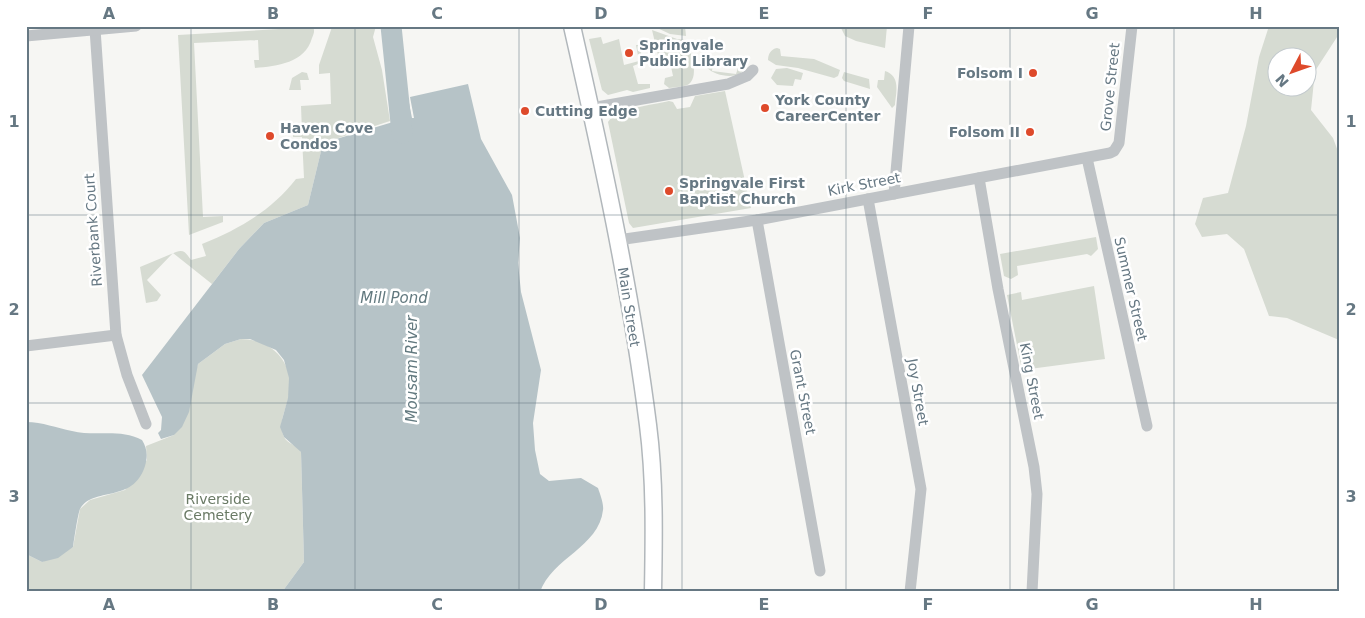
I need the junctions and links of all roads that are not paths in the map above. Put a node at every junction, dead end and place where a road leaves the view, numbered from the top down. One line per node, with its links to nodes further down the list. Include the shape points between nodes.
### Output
1 (136, 26): 5 (street)
2 (572, 26): 8 (main road, Main Street)
3 (909, 26): 11 (street)
4 (1132, 26): 9 (street, Grove Street, via 1118,146 1110,153)
5 (101, 28): 6 (street); 15 (street, Riverbank Court)
6 (26, 36)
7 (753, 70): 8 (street, via 728,84)
8 (591, 108): 14 (main road, Main Street)
9 (1087, 158): 10 (street, Kirk Street); 18 (street, Summer Street)
10 (979, 178): 11 (street, Kirk Street); 22 (street, King Street, via 1034,467)
11 (894, 194): 12 (street, Kirk Street)
12 (868, 199): 13 (street, Kirk Street); 21 (street, Joy Street, via 921,490)
13 (757, 220): 14 (street, Kirk Street); 19 (street, Grant Street)
14 (618, 240): 20 (main road, Main Street, via 648,425)
15 (116, 335): 16 (street); 17 (street, Riverbank Court)
16 (26, 346)
17 (146, 424)
18 (1147, 426)
19 (820, 571)
20 (654, 592)
21 (910, 592)
22 (1032, 592)

